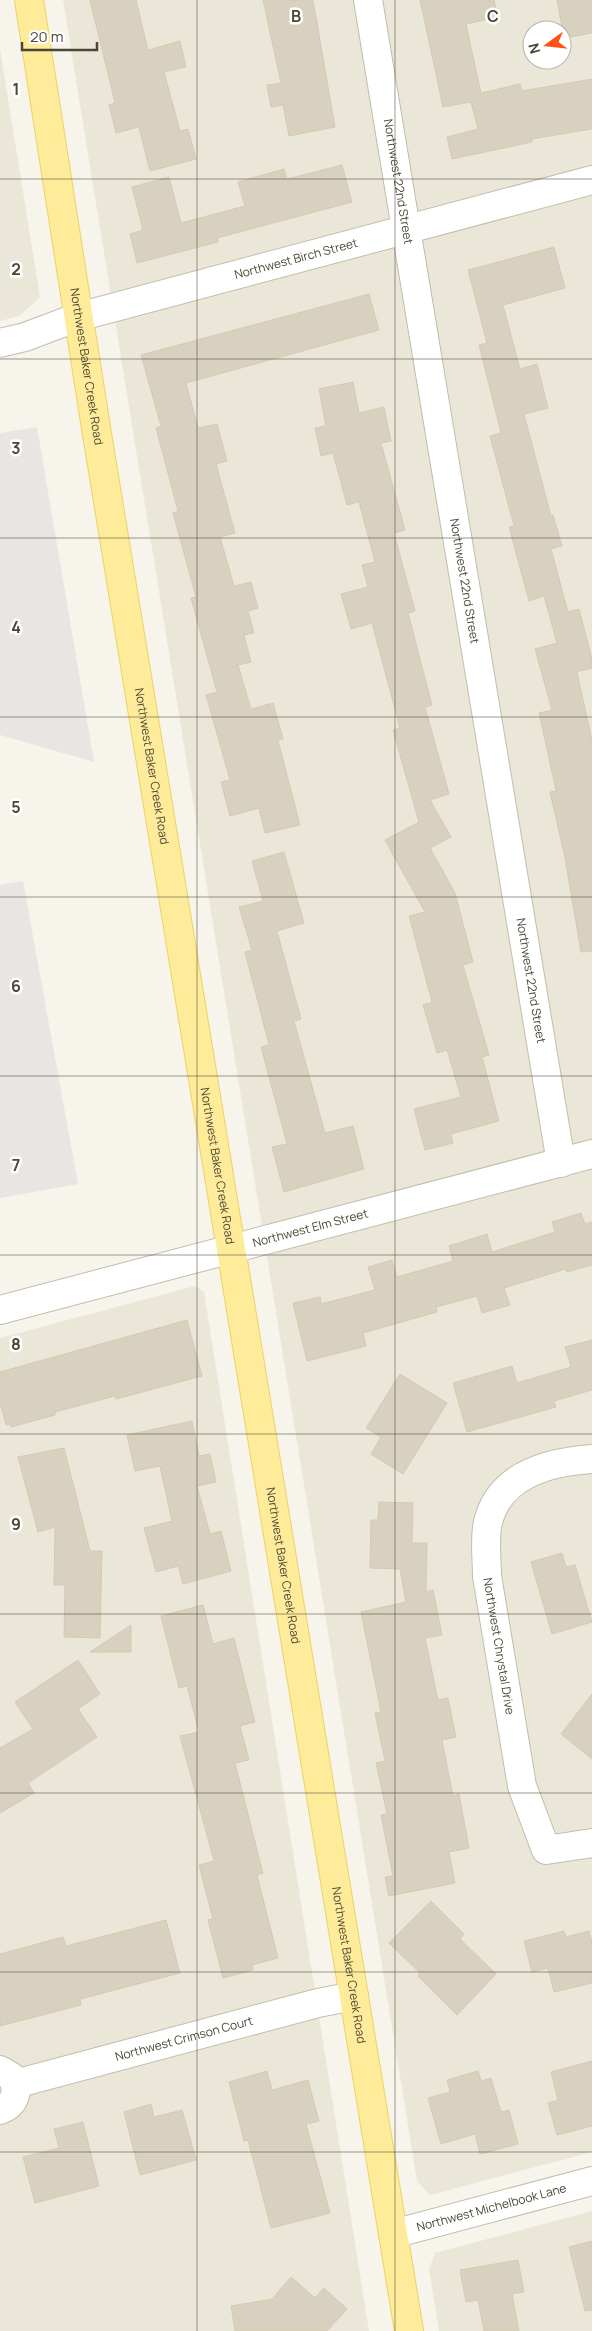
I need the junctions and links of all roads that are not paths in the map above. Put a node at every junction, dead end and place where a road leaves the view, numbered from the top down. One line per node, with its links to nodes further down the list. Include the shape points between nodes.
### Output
1 (29, 0): 5 (main road, Northwest Baker Creek Road)
2 (368, 0): 4 (street, Northwest 22nd Street)
3 (592, 180): 4 (street, Northwest Birch Street)
4 (405, 230): 5 (street, Northwest Birch Street); 8 (street, Northwest 22nd Street)
5 (78, 317): 6 (street, Northwest Birch Street); 9 (main road, Northwest Baker Creek Road)
6 (0, 344)
7 (592, 1154): 8 (street, Northwest Elm Street)
8 (561, 1163): 9 (street, Northwest Elm Street)
9 (232, 1250): 10 (street, Northwest Elm Street); 13 (main road, Northwest Baker Creek Road)
10 (0, 1310)
11 (592, 1458): 12 (street, Northwest Chrystal Drive, via 559,1462 533,1470 511,1484 496,1503 488,1522 486,1541 487,1576 522,1786 546,1850)
12 (592, 1843)
13 (354, 1996): 14 (street, Northwest Crimson Court); 17 (main road, Northwest Baker Creek Road)
14 (8, 2077): 15 (street, Northwest Crimson Court, via 16,2092 13,2101)
15 (0, 2110)
16 (592, 2181): 17 (street, Northwest Michelbook Lane)
17 (393, 2234): 18 (main road, Northwest Baker Creek Road)
18 (409, 2331)

